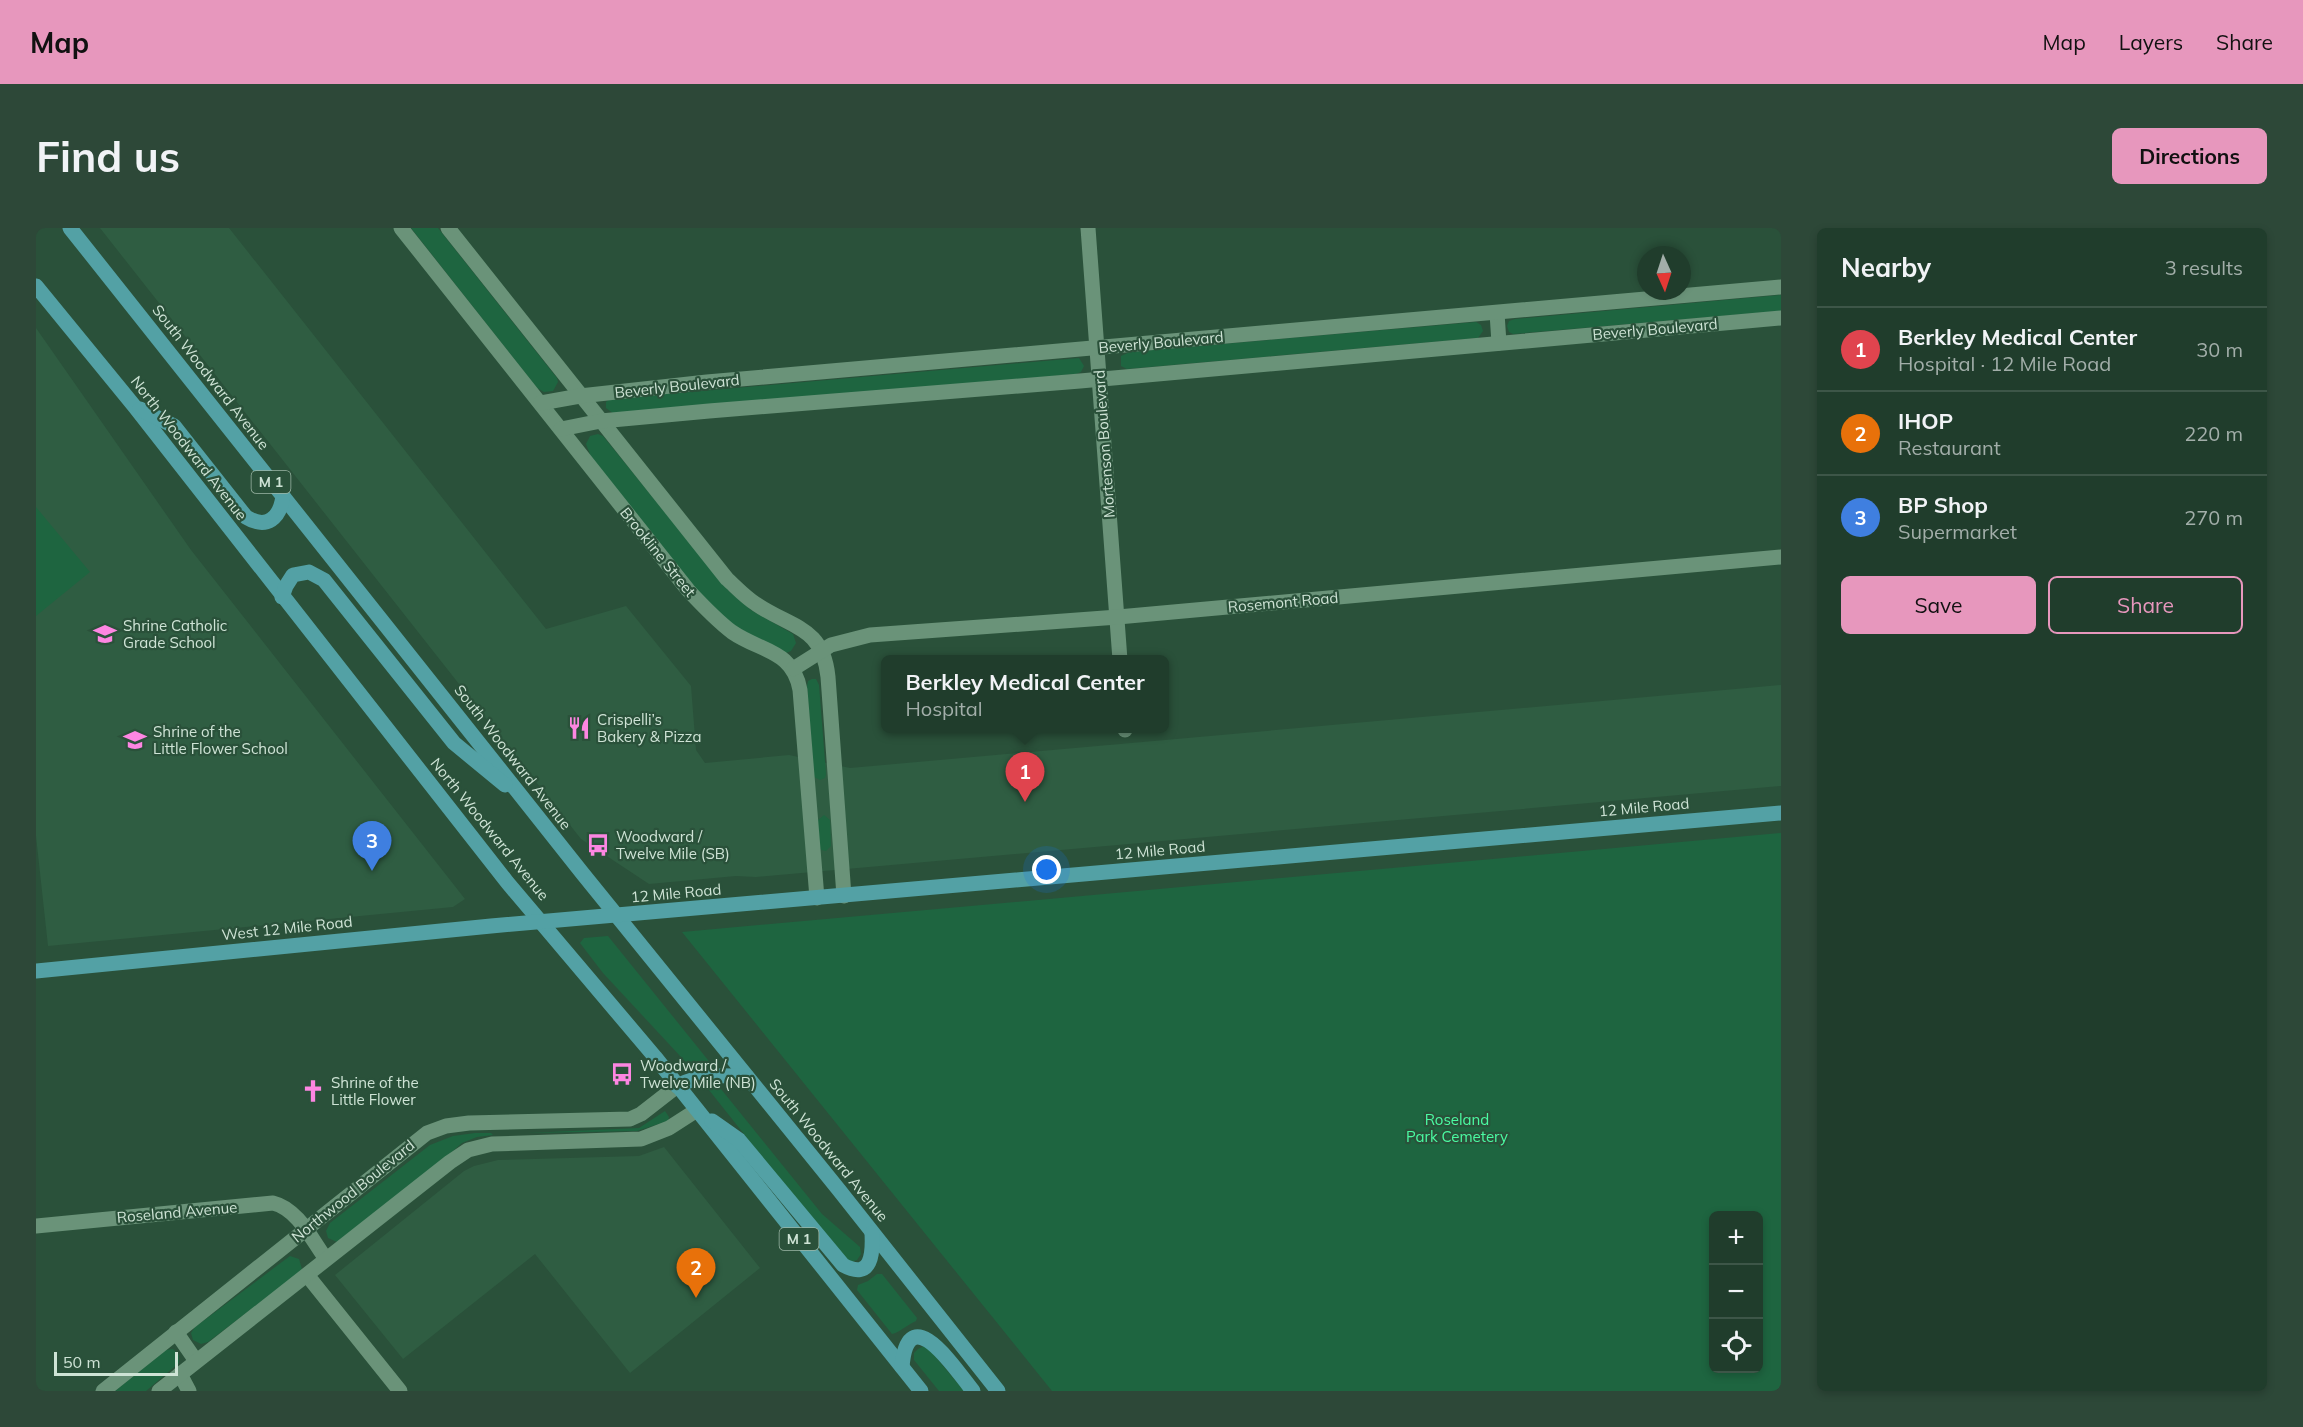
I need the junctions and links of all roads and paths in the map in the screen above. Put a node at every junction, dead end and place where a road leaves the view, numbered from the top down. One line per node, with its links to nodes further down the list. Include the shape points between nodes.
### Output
1 (70, 228): 17 (main road, South Woodward Avenue / M 1)
2 (401, 228): 13 (street, Brookline Street)
3 (448, 228): 12 (street)
4 (1088, 228): 10 (street, Mortenson Boulevard)
5 (36, 286): 14 (main road, North Woodward Avenue / M 1)
6 (1781, 287): 7 (street, Beverly Boulevard)
7 (1497, 313): 9 (street); 10 (street, Beverly Boulevard)
8 (1781, 318): 9 (street, Beverly Boulevard)
9 (1499, 343): 11 (street, Beverly Boulevard)
10 (1097, 348): 11 (street, Mortenson Boulevard); 12 (street, Beverly Boulevard)
11 (1099, 379): 15 (street, Beverly Boulevard); 20 (street, Mortenson Boulevard)
12 (580, 396): 13 (street, Beverly Boulevard); 15 (street)
13 (541, 403): 16 (street, Brookline Street)
14 (135, 407): 17 (main road, via 174,426 246,517 262,523 276,516); 19 (main road, North Woodward Avenue / M 1)
15 (601, 422): 16 (street, Beverly Boulevard); 21 (street, via 727,579 754,603 813,637)
16 (561, 429): 23 (street, Brookline Street, via 715,619 777,654)
17 (283, 496): 24 (main road, South Woodward Avenue / M 1)
18 (1781, 557): 20 (street, Rosemont Road)
19 (282, 597): 24 (main road, via 293,575 309,572 324,580 454,744); 29 (main road, North Woodward Avenue / M 1)
20 (1118, 617): 21 (street, Rosemont Road, via 870,635); 22 (street, Mortenson Boulevard)
21 (822, 650): 23 (street, Rosemont Road); 26 (street, via 828,677)
22 (1120, 655)
23 (793, 669): 27 (street, via 800,690)
24 (528, 804): 28 (main road, South Woodward Avenue / M 1)
25 (1781, 813): 26 (main road, 12 Mile Road)
26 (844, 896): 27 (main road, 12 Mile Road)
27 (817, 898): 28 (main road, 12 Mile Road)
28 (617, 916): 29 (main road, 12 Mile Road); 31 (main road, South Woodward Avenue / M 1)
29 (542, 923): 30 (main road, West 12 Mile Road); 32 (main road, North Woodward Avenue / M 1)
30 (36, 971)
31 (747, 1077): 32 (main road, via 707,1075); 36 (main road, South Woodward Avenue / M 1)
32 (677, 1086): 33 (main road, North Woodward Avenue / M 1); 35 (street, Northwood Boulevard, via 630,1119 469,1123 435,1129 415,1140)
33 (697, 1110): 36 (main road, via 739,1140 843,1265 856,1269 865,1266 873,1256); 37 (street, via 669,1128 641,1139 492,1144 468,1150); 41 (main road, North Woodward Avenue / M 1)
34 (36, 1226): 35 (street, Roseland Avenue, via 273,1203 285,1206)
35 (306, 1231): 37 (street, Roseland Avenue); 39 (street, Northwood Boulevard)
36 (872, 1233): 49 (main road, South Woodward Avenue / M 1)
37 (326, 1259): 38 (street)
38 (307, 1275): 40 (street); 46 (street)
39 (176, 1332): 40 (street); 43 (street, Northwood Boulevard)
40 (196, 1361): 42 (street)
41 (902, 1367): 47 (main road, North Woodward Avenue / M 1); 48 (main road, via 908,1342 926,1338)
42 (180, 1374): 44 (street); 45 (street)
43 (104, 1391)
44 (159, 1391)
45 (189, 1391)
46 (400, 1391)
47 (921, 1391)
48 (973, 1391)
49 (998, 1391)

